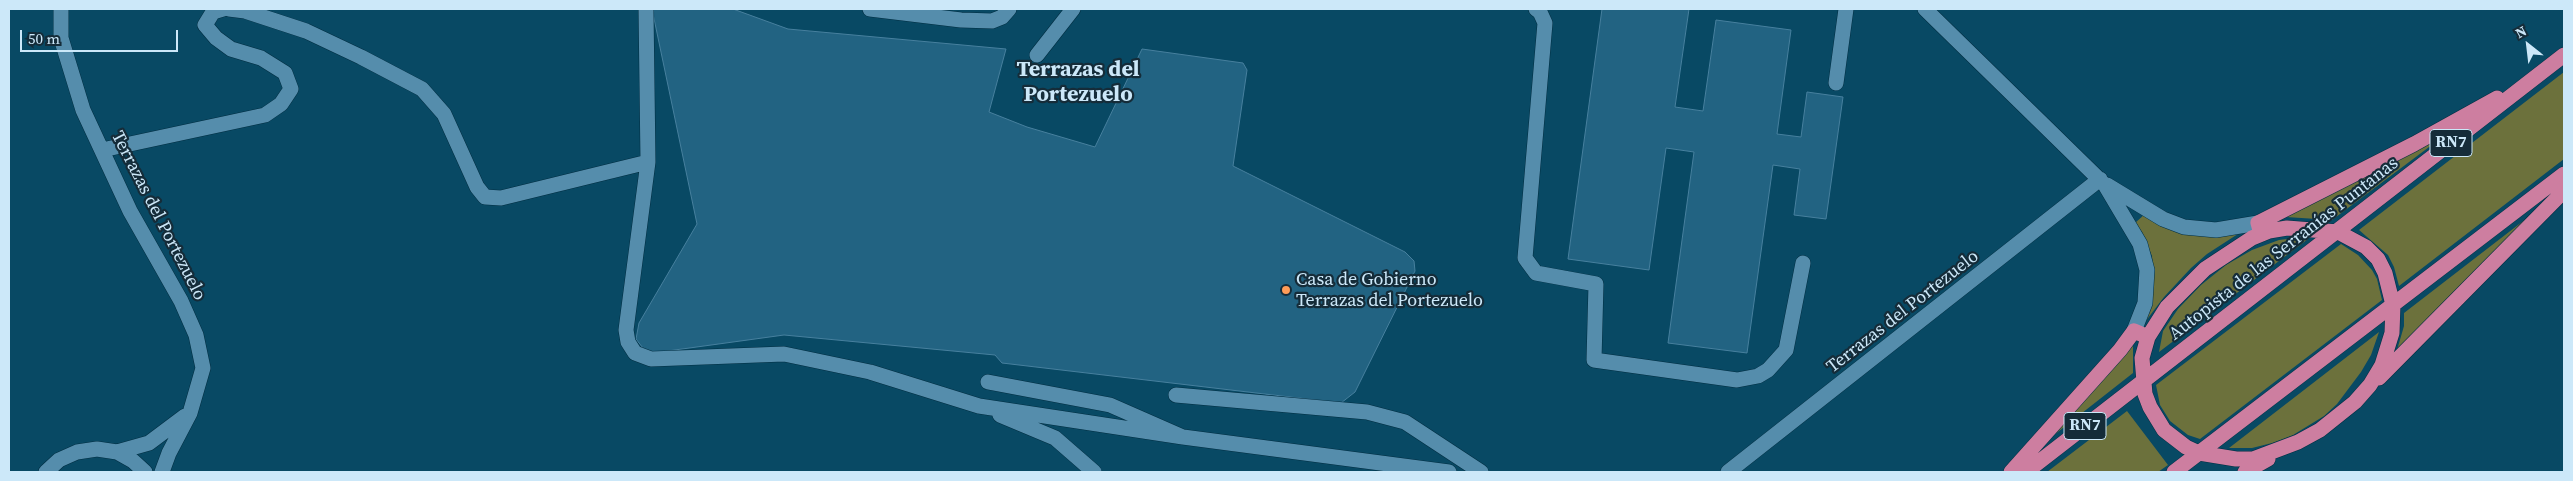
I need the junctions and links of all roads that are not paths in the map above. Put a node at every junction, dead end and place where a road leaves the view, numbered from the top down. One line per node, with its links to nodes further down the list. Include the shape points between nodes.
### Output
1 (61, 9): 15 (street, Terrazas del Portezuelo, via 61,38 82,110)
2 (223, 9): 15 (street, via 213,12 205,25 231,49 261,58 285,73 291,89 281,104 265,115)
3 (230, 9): 16 (street, via 246,11 306,31 422,89 444,114 477,187 485,197 501,198)
4 (646, 9): 16 (street)
5 (870, 9): 6 (street, via 992,21)
6 (1009, 9)
7 (1074, 9): 11 (street)
8 (1536, 9): 22 (street, via 1545,23 1525,258 1536,273 1596,284 1594,360 1737,380 1758,376 1786,350)
9 (1846, 9): 14 (street)
10 (1925, 9): 18 (street)
11 (1037, 55)
12 (2564, 55): 13 (highway, Autopista de las Serranías Puntanas / RN7)
13 (2540, 74): 20 (highway); 21 (highway, Autopista de las Serranías Puntanas / RN7)
14 (1836, 83)
15 (102, 150): 31 (street, Terrazas del Portezuelo, via 196,335 203,368)
16 (648, 162): 30 (street, via 626,330 628,342 635,353 651,359 784,354 870,372)
17 (2564, 174): 23 (highway)
18 (2103, 182): 20 (street, via 2163,219 2184,227 2216,230); 24 (street, via 2140,244 2147,270 2145,303); 42 (street, Terrazas del Portezuelo)
19 (2564, 192): 29 (highway)
20 (2260, 228): 21 (highway); 25 (highway, via 2200,274 2159,317)
21 (2338, 232): 23 (highway, via 2354,239 2378,259 2385,272); 26 (highway, Autopista de las Serranías Puntanas / RN7)
22 (1803, 263)
23 (2393, 305): 29 (highway, via 2392,333 2382,365); 35 (highway)
24 (2134, 331): 25 (highway); 43 (highway)
25 (2148, 337): 26 (highway, via 2142,358)
26 (2144, 380): 35 (highway, via 2145,394 2156,420 2174,439); 44 (highway, Autopista de las Serranías Puntanas / RN7)
27 (988, 382): 32 (street, via 1110,405)
28 (1176, 395): 41 (street, via 1367,412 1405,422)
29 (2355, 402): 33 (highway, via 2320,430)
30 (979, 406): 32 (street); 39 (street, via 1056,438)
31 (190, 412): 34 (street, via 150,443); 38 (street, Terrazas del Portezuelo)
32 (1183, 437): 40 (street)
33 (2298, 442): 35 (highway, via 2254,458 2236,459); 46 (highway)
34 (117, 452): 36 (street, via 97,449 77,452 59,460); 37 (street)
35 (2199, 453): 45 (highway)
36 (46, 472)
37 (145, 472)
38 (162, 472)
39 (1094, 472)
40 (1448, 472)
41 (1481, 472)
42 (1728, 472)
43 (2011, 472)
44 (2026, 472)
45 (2174, 472)
46 (2245, 472)

